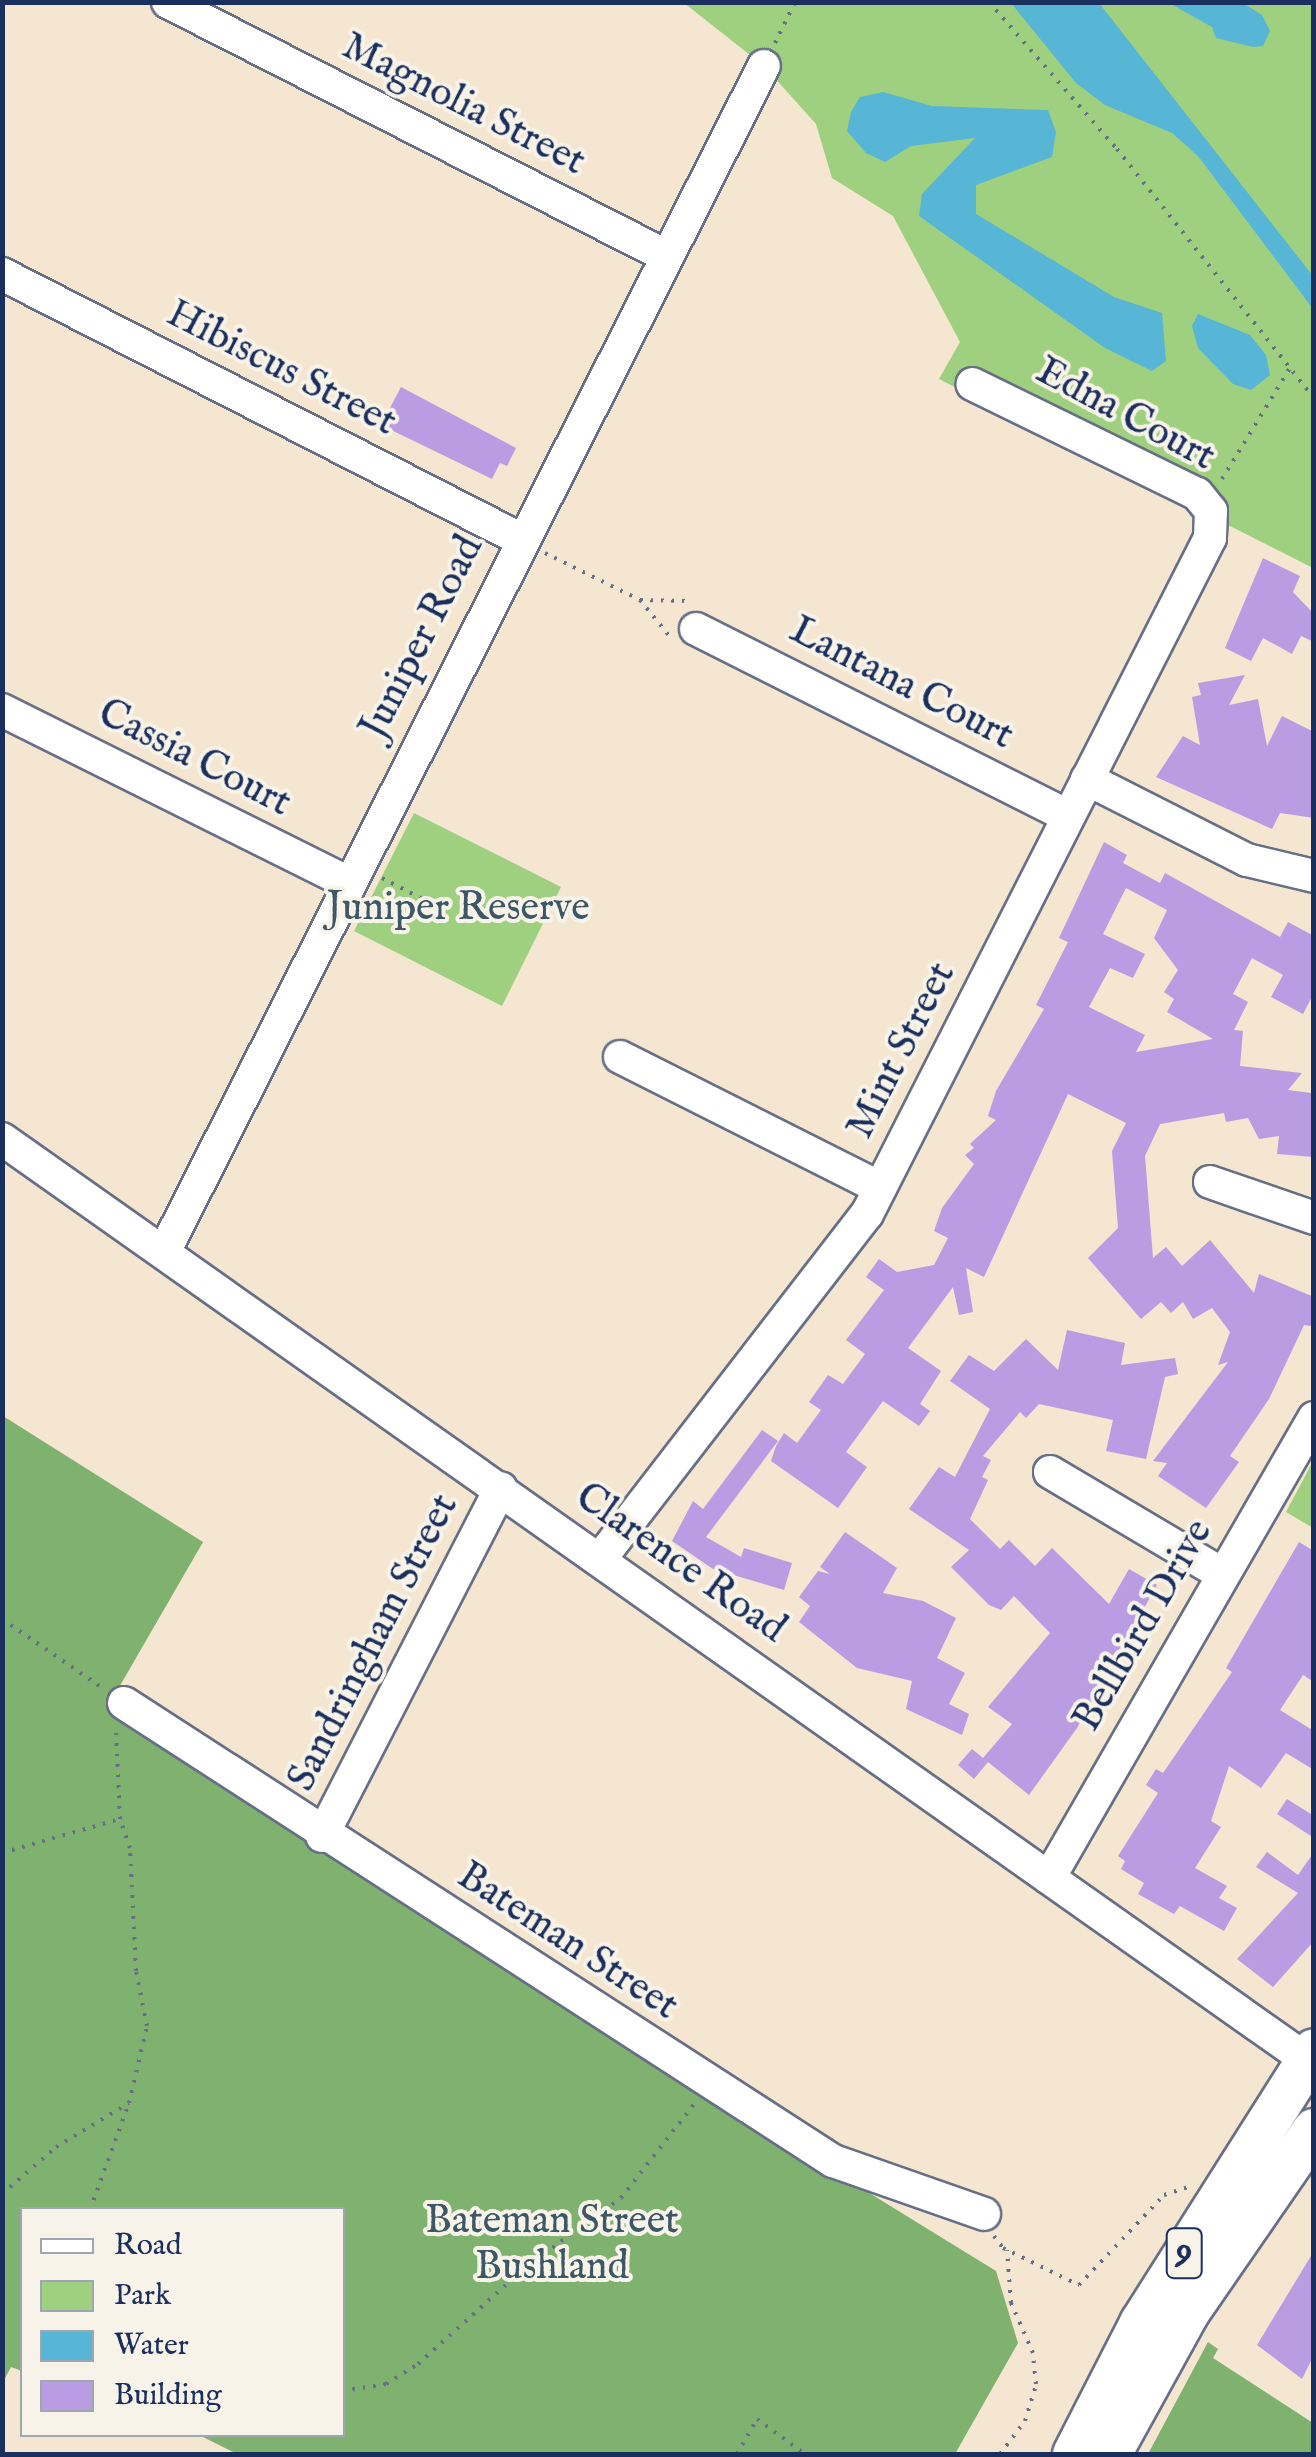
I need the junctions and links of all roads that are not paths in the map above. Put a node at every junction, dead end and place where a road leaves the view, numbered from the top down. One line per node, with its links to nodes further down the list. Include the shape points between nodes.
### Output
1 (168, 2): 3 (street, Magnolia Street)
2 (764, 66): 3 (street, Juniper Road)
3 (666, 256): 7 (street, Juniper Road)
4 (2, 274): 7 (street, Hibiscus Street)
5 (972, 384): 6 (street, Edna Court, via 1197,494 1211,510)
6 (1210, 538): 10 (street, Mint Street)
7 (530, 545): 13 (street, Juniper Road)
8 (693, 626): 11 (street, Lantana Court)
9 (2, 710): 13 (street, Cassia Court)
10 (1087, 779): 11 (street, Mint Street); 12 (street, via 1247,860)
11 (1068, 816): 17 (street, Mint Street)
12 (1314, 876)
13 (363, 880): 19 (street, Juniper Road)
14 (620, 1057): 17 (street)
15 (2, 1139): 19 (street, Clarence Road)
16 (1210, 1182): 18 (street)
17 (880, 1188): 23 (street, Mint Street, via 867,1214)
18 (1314, 1218)
19 (164, 1252): 22 (street, Clarence Road)
20 (1314, 1418): 24 (street, Bellbird Drive)
21 (1050, 1472): 24 (street)
22 (500, 1488): 23 (street, Clarence Road); 26 (street, Sandringham Street)
23 (600, 1559): 27 (street, Clarence Road)
24 (1222, 1574): 27 (street, Bellbird Drive)
25 (124, 1703): 26 (street, Bateman Street)
26 (322, 1836): 30 (street, Bateman Street, via 833,2161)
27 (1049, 1878): 28 (street, Clarence Road)
28 (1311, 2058): 31 (main road, 9, via 1141,2323)
29 (1308, 2151): 32 (main road, 9, via 1189,2311)
30 (989, 2225)
31 (1074, 2454)
32 (1110, 2454)

